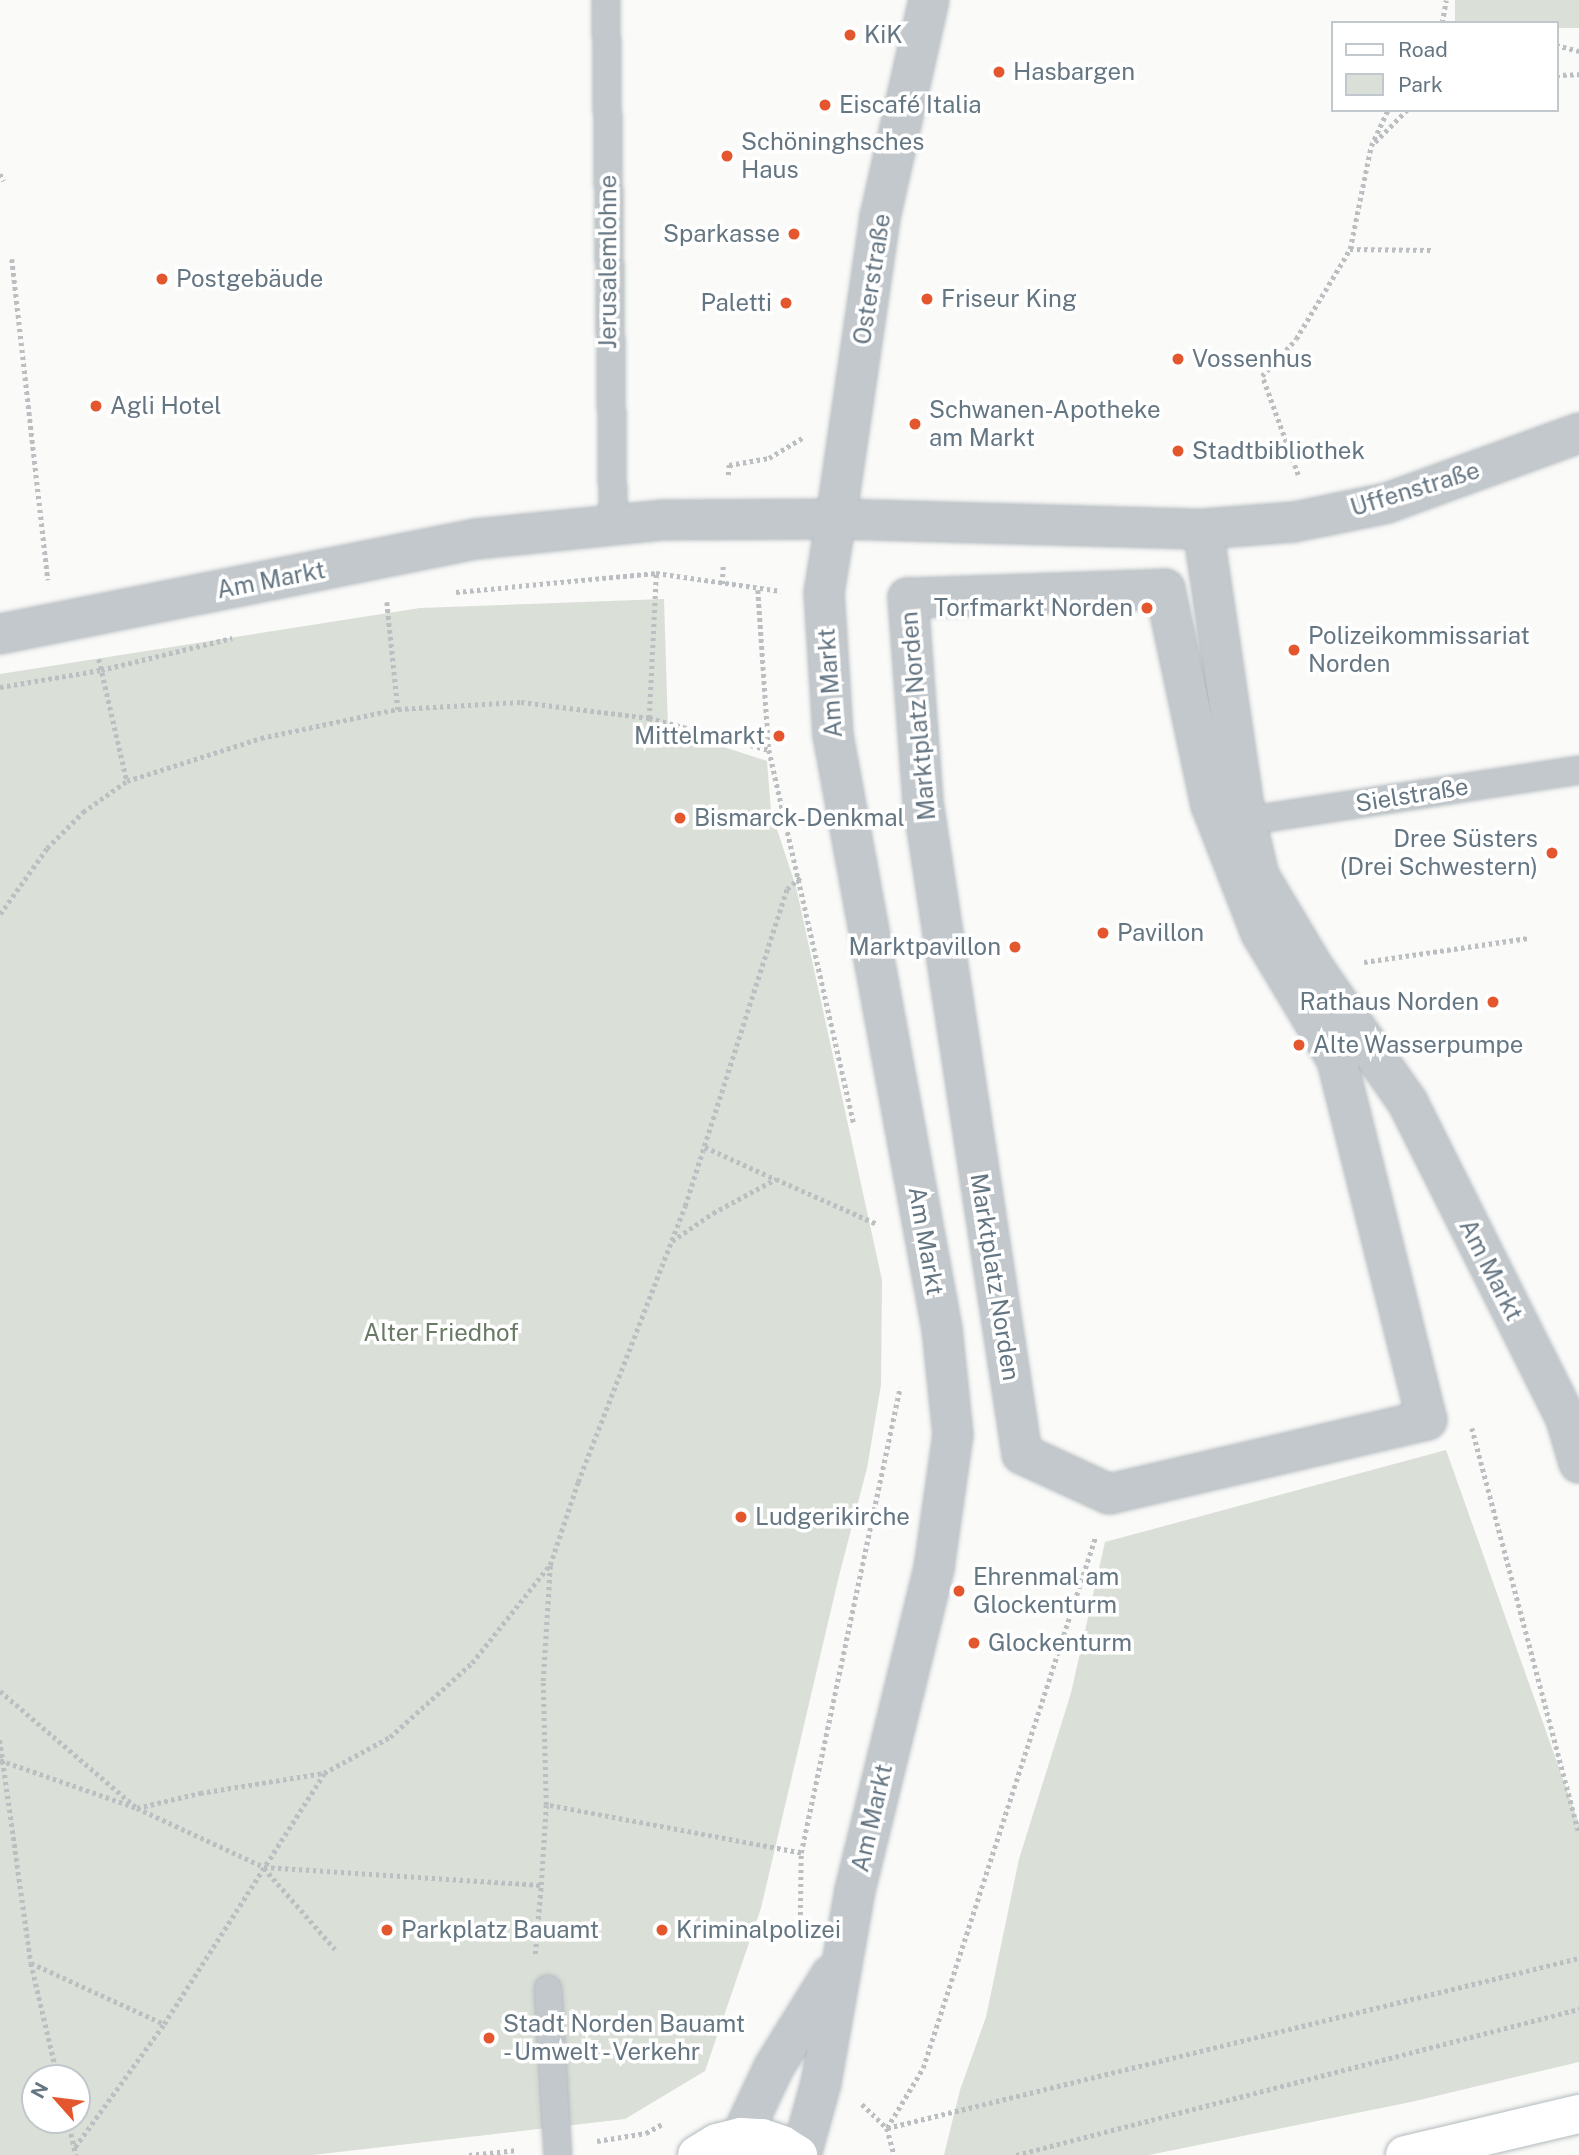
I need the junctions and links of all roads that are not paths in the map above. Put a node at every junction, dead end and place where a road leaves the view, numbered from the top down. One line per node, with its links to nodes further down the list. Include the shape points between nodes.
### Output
1 (606, 0): 5 (lane, Jerusalemlohne)
2 (929, 0): 4 (street, Osterstraße, via 880,217)
3 (1579, 433): 6 (street, Uffenstraße, via 1387,503 1294,522)
4 (836, 519): 5 (street, Am Markt); 6 (street, Am Markt); 13 (street, Am Markt, via 824,593 833,735 942,1329 953,1435 934,1568)
5 (613, 524): 7 (street, Am Markt, via 476,539)
6 (1203, 529): 9 (street, Am Markt)
7 (0, 634)
8 (1579, 769): 9 (lane, Sielstraße)
9 (1246, 821): 10 (street, Am Markt, via 1259,876 1315,970 1408,1103)
10 (1573, 1418): 11 (street, Am Markt)
11 (1579, 1463)
12 (1109, 1494): 12 (street, Marktplatz Norden, via 1427,1420 1337,1060 1261,933 1212,805 1165,589 908,598 923,802 1022,1454)
13 (841, 1958): 16 (street, Am Markt, via 774,2067); 19 (street, Am Markt, via 821,2083)
14 (548, 1989): 17 (lane)
15 (1579, 2114): 20 (main road)
16 (741, 2137): 18 (main road, Am Markt, via 717,2143); 19 (main road, Am Markt, via 762,2138)
17 (558, 2155)
18 (697, 2155)
19 (799, 2155)
20 (1405, 2155)

